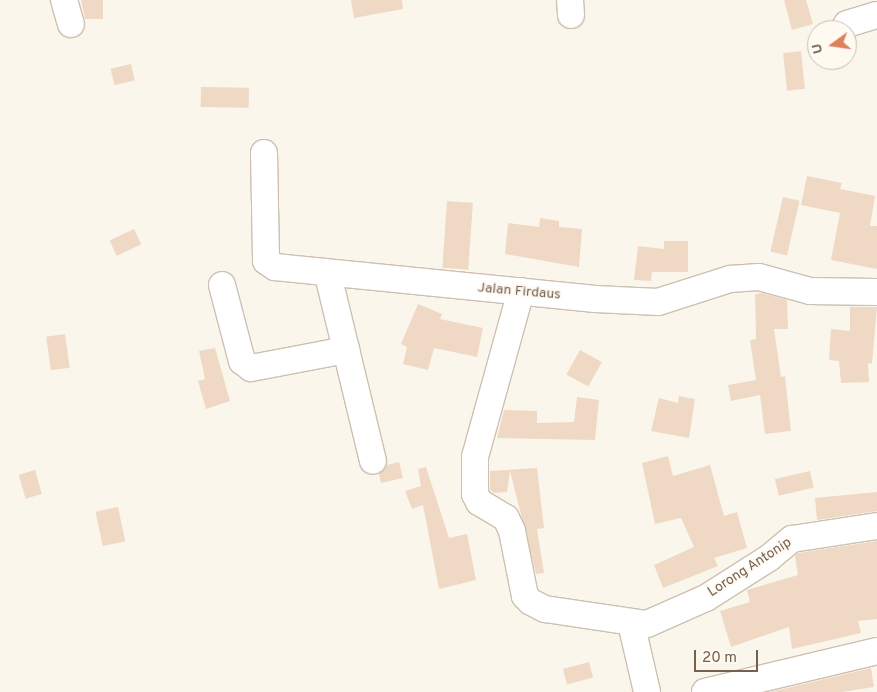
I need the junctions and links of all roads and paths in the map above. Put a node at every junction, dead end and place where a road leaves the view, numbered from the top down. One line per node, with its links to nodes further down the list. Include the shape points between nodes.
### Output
1 (877, 15): 2 (street)
2 (857, 21)
3 (264, 153): 4 (street, Jalan Firdaus, via 266,261 275,268)
4 (328, 275): 6 (street, Jalan Firdaus); 8 (street)
5 (222, 285): 8 (street, via 242,362 251,368)
6 (521, 291): 7 (street, Jalan Firdaus, via 658,302 730,279 759,277 810,291); 11 (street, via 475,457 476,494 479,502 506,518 512,530 530,602 545,609)
7 (877, 292)
8 (346, 350): 9 (street)
9 (373, 461)
10 (877, 526): 11 (street, Lorong Antonip, via 792,539 770,558 714,593 658,621)
11 (631, 622): 13 (street)
12 (877, 651): 14 (street)
13 (647, 692)
14 (705, 692)

